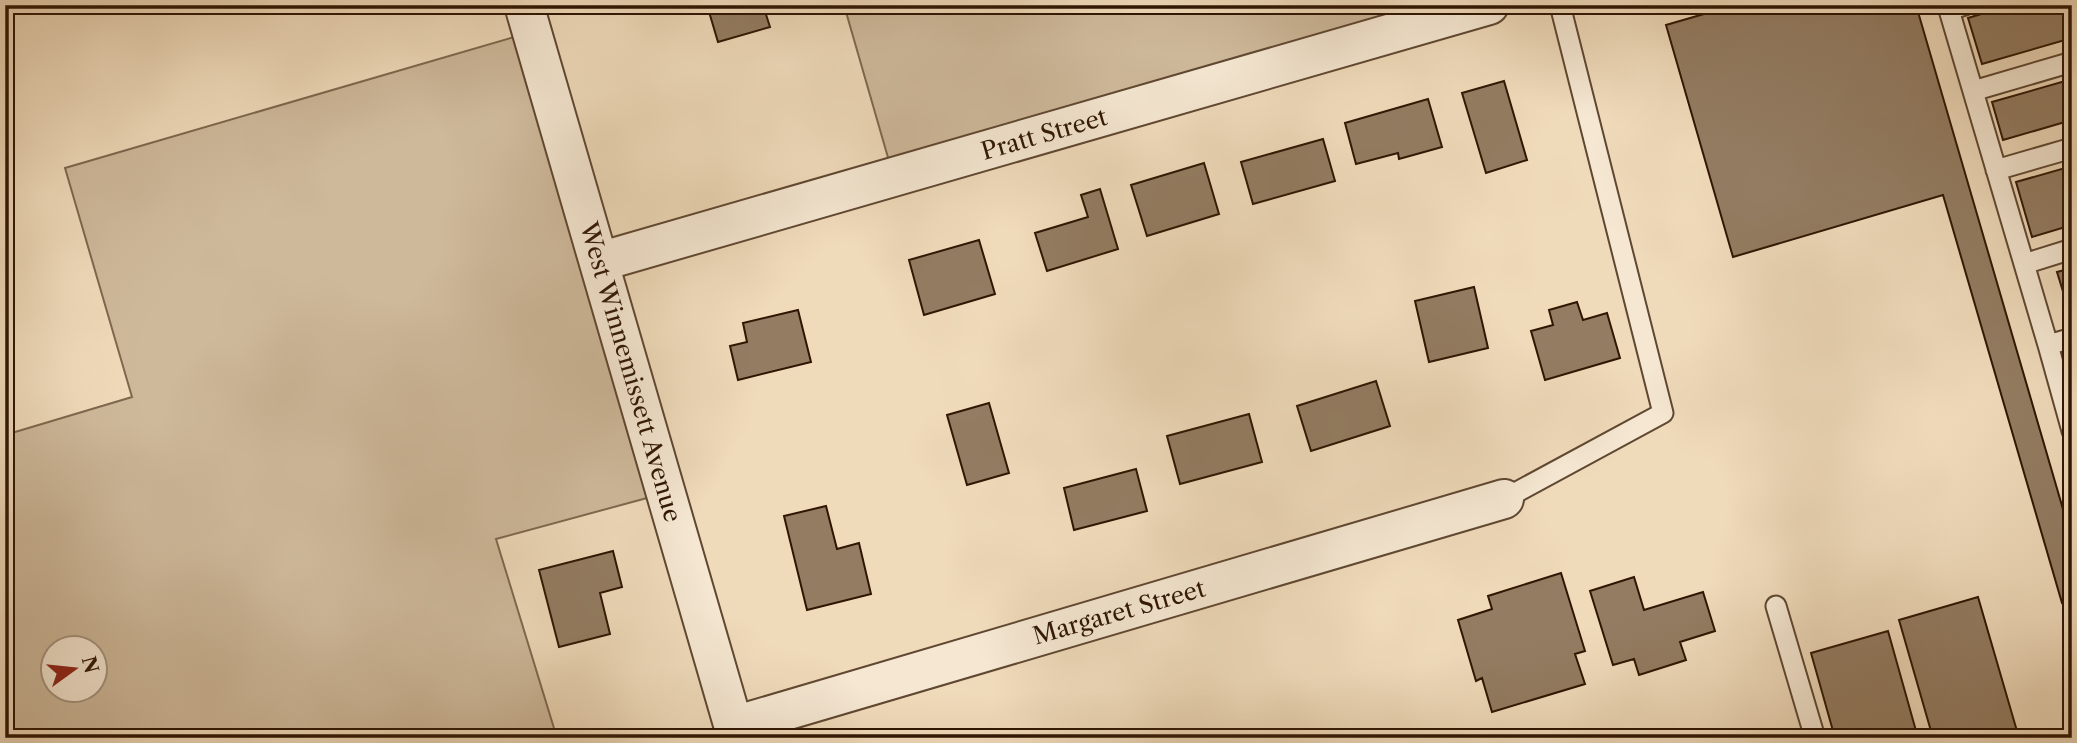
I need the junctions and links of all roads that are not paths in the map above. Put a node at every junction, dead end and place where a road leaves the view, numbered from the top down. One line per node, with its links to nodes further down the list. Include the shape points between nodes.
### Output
1 (524, 5): 10 (street, West Winnemissett Avenue)
2 (1489, 5): 10 (street, Pratt Street)
3 (1560, 5): 15 (lane, via 1663,413)
4 (1965, 5): 6 (lane, via 1949,10)
5 (2072, 62): 6 (lane)
6 (1973, 91): 8 (lane)
7 (2072, 148): 8 (lane)
8 (1996, 170): 11 (lane)
9 (2072, 249): 11 (lane)
10 (599, 262): 17 (street, West Winnemissett Avenue)
11 (2024, 264): 13 (lane)
12 (2072, 338): 13 (lane)
13 (2048, 345): 14 (lane)
14 (2072, 431)
15 (1504, 499): 17 (street, Margaret Street)
16 (1776, 606): 18 (lane)
17 (735, 732)
18 (1815, 738)

